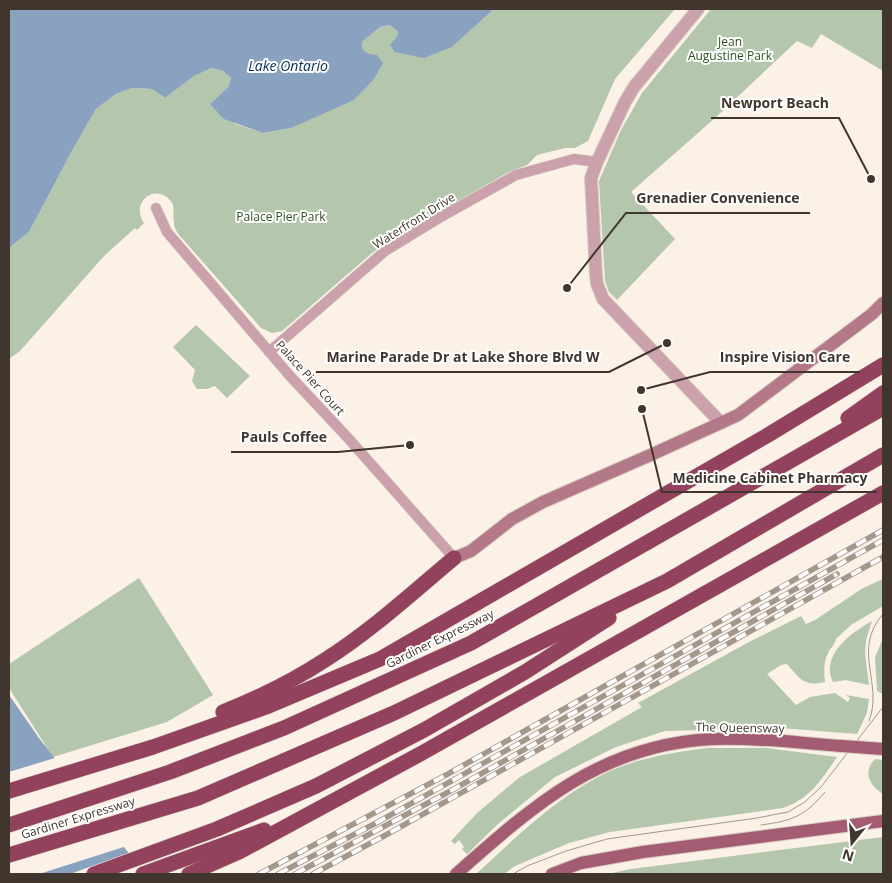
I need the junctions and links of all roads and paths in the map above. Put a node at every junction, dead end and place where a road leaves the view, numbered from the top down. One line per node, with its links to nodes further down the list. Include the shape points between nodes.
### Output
1 (698, 9): 2 (street, via 634,87)
2 (597, 162): 6 (street, Waterfront Drive, via 574,158 516,175 439,218 385,251); 10 (street, via 591,178 599,292)
3 (156, 208): 6 (street, Palace Pier Court, via 167,232)
4 (883, 302): 5 (main road)
5 (878, 312): 10 (main road, via 738,415)
6 (270, 352): 14 (street, Palace Pier Court)
7 (883, 365): 16 (highway, via 380,659 266,707)
8 (883, 393): 12 (highway)
9 (883, 408): 12 (highway, Gardiner Expressway)
10 (721, 423): 14 (main road, via 543,502 512,519 471,551)
11 (883, 455): 15 (highway, Gardiner Expressway)
12 (775, 469): 20 (highway, Gardiner Expressway, via 472,643 284,728 170,772)
13 (883, 494): 21 (highway, via 422,753 302,818)
14 (454, 558): 16 (highway, via 325,661 253,700 182,730)
15 (667, 581): 22 (highway, Gardiner Expressway, via 394,713 198,798); 23 (highway, via 525,672 424,730 316,786 217,829)
16 (172, 740): 18 (highway)
17 (883, 749): 26 (main road, The Queensway, bridge, via 714,739 660,746 596,769 557,791)
18 (9, 791)
19 (883, 821): 27 (main road, via 634,854 581,863)
20 (9, 826)
21 (234, 847): 24 (highway); 25 (highway)
22 (9, 855)
23 (94, 874)
24 (143, 874)
25 (189, 874)
26 (456, 874)
27 (552, 874)

